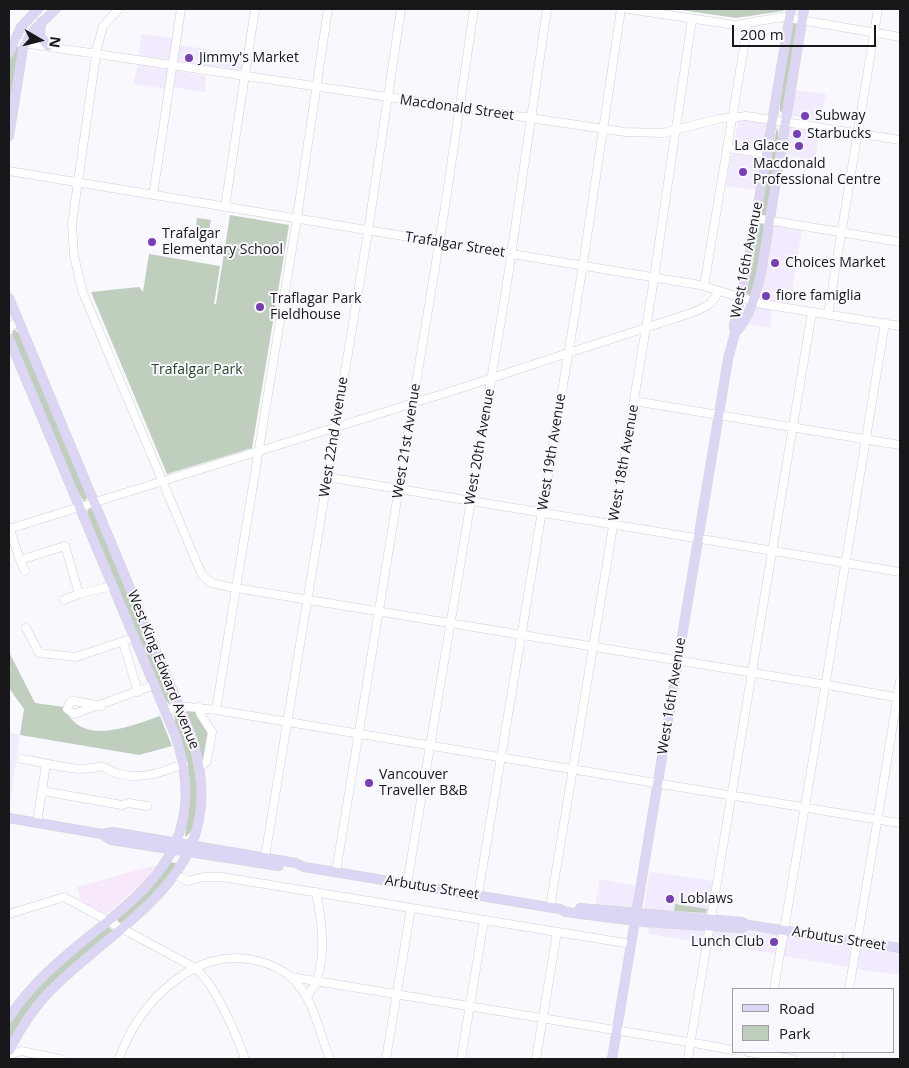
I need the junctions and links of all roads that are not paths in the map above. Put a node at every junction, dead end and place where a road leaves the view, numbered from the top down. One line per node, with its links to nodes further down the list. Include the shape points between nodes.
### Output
1 (38, 9): 22 (main road)
2 (56, 9): 18 (main road)
3 (120, 9): 26 (street, via 103,26)
4 (181, 9): 27 (street)
5 (255, 9): 28 (street)
6 (328, 9): 29 (street)
7 (401, 9): 30 (street, West 22nd Avenue)
8 (474, 9): 31 (street, West 21st Avenue)
9 (547, 9): 34 (street, West 20th Avenue)
10 (621, 9): 36 (street, West 19th Avenue)
11 (628, 9): 15 (street)
12 (791, 9): 16 (main road, West 16th Avenue)
13 (804, 9): 17 (main road, West 16th Avenue)
14 (878, 9): 20 (street)
15 (692, 18): 19 (street, via 735,25); 37 (street, West 18th Avenue)
16 (789, 18): 17 (street); 19 (street); 33 (main road, West 16th Avenue)
17 (802, 20): 20 (street); 35 (main road, West 16th Avenue)
18 (42, 22): 23 (main road); 24 (main road, via 40,36)
19 (748, 23): 32 (street)
20 (874, 32): 21 (street); 38 (street)
21 (900, 37)
22 (11, 41): 23 (street, Macdonald Street); 25 (main road)
23 (26, 43): 24 (street, Macdonald Street); 39 (main road, via 20,59)
24 (48, 46): 26 (street, Macdonald Street)
25 (9, 53)
26 (97, 54): 27 (street, Macdonald Street); 44 (street)
27 (173, 66): 28 (street, Macdonald Street); 45 (street)
28 (244, 76): 29 (street, Macdonald Street); 46 (street)
29 (316, 87): 30 (street, Macdonald Street); 47 (street)
30 (388, 97): 31 (street, Macdonald Street); 50 (street, West 22nd Avenue)
31 (460, 108): 34 (street, Macdonald Street); 53 (street, West 21st Avenue)
32 (733, 116): 33 (street, Macdonald Street); 37 (street, Macdonald Street); 41 (street)
33 (771, 118): 35 (street, Macdonald Street); 42 (main road, West 16th Avenue)
34 (531, 119): 36 (street, Macdonald Street); 54 (street, West 20th Avenue)
35 (786, 121): 38 (street, Macdonald Street); 49 (main road, West 16th Avenue)
36 (603, 129): 37 (street, Macdonald Street, via 639,134); 55 (street, West 19th Avenue)
37 (676, 130): 56 (street, West 18th Avenue)
38 (858, 133): 40 (street, Macdonald Street); 51 (street)
39 (9, 136)
40 (900, 140)
41 (728, 148): 42 (street); 57 (street)
42 (766, 154): 48 (main road, West 16th Avenue)
43 (9, 171): 44 (street, Trafalgar Street)
44 (78, 183): 45 (street, Trafalgar Street); 82 (street, via 72,241 78,278)
45 (153, 195): 46 (street, Trafalgar Street)
46 (225, 207): 47 (street, Trafalgar Street)
47 (297, 218): 50 (street, Trafalgar Street); 80 (street)
48 (755, 218): 49 (street); 60 (main road, West 16th Avenue)
49 (770, 221): 51 (street); 61 (main road, West 16th Avenue)
50 (368, 230): 53 (street, Trafalgar Street); 76 (street, West 22nd Avenue)
51 (841, 232): 52 (street); 63 (street)
52 (900, 242)
53 (440, 243): 54 (street, Trafalgar Street); 74 (street, West 21st Avenue)
54 (511, 254): 55 (street, Trafalgar Street); 72 (street, West 20th Avenue)
55 (583, 266): 56 (street, Trafalgar Street); 71 (street, West 19th Avenue)
56 (654, 278): 57 (street, Trafalgar Street); 67 (street, West 18th Avenue)
57 (704, 286): 58 (street, Trafalgar Street)
58 (718, 291): 60 (street, Trafalgar Street); 67 (street, via 716,298 702,309)
59 (9, 298): 64 (main road, West King Edward Avenue)
60 (741, 298): 61 (street, Trafalgar Street); 69 (main road, West 16th Avenue)
61 (753, 301): 62 (street, Trafalgar Street); 69 (main road, West 16th Avenue)
62 (812, 312): 63 (street, Trafalgar Street); 77 (street)
63 (828, 314): 65 (street, Trafalgar Street)
64 (17, 322): 68 (street); 85 (main road, West King Edward Avenue)
65 (885, 323): 66 (street, Trafalgar Street); 78 (street)
66 (900, 324)
67 (646, 327): 71 (street); 73 (street, West 18th Avenue)
68 (9, 328)
69 (735, 334): 75 (main road, West 16th Avenue)
70 (9, 339): 86 (main road, West King Edward Avenue)
71 (568, 353): 72 (street); 87 (street, West 19th Avenue)
72 (491, 378): 74 (street); 84 (street, West 20th Avenue)
73 (634, 401): 75 (street); 88 (street, West 18th Avenue)
74 (413, 404): 76 (street); 83 (street, West 21st Avenue)
75 (719, 416): 77 (street); 90 (main road, West 16th Avenue)
76 (335, 428): 80 (street); 81 (street, West 22nd Avenue)
77 (793, 428): 78 (street); 91 (street)
78 (865, 440): 79 (street); 93 (street)
79 (900, 445)
80 (258, 451): 82 (street); 97 (street)
81 (327, 477): 83 (street); 99 (street, West 22nd Avenue)
82 (163, 481): 85 (street); 97 (street, via 205,578 211,583)
83 (399, 489): 84 (street); 101 (street, West 21st Avenue)
84 (470, 501): 87 (street); 102 (street, West 20th Avenue)
85 (94, 502): 86 (street); 116 (main road, West King Edward Avenue)
86 (80, 507): 89 (street); 96 (main road, West King Edward Avenue)
87 (542, 512): 88 (street); 104 (street, West 19th Avenue)
88 (613, 524): 90 (street); 107 (street, West 18th Avenue)
89 (9, 529): 92 (street)
90 (698, 538): 91 (street); 108 (main road, West 16th Avenue)
91 (772, 550): 93 (street); 109 (street)
92 (20, 560): 94 (street); 98 (street, via 65,546)
93 (845, 562): 95 (street); 112 (street)
94 (25, 571)
95 (900, 572)
96 (112, 586): 98 (street); 105 (main road, West King Edward Avenue)
97 (236, 588): 99 (street); 118 (street)
98 (79, 594): 100 (street)
99 (307, 599): 101 (street); 120 (street, West 22nd Avenue)
100 (64, 600)
101 (379, 611): 102 (street); 121 (street, West 21st Avenue)
102 (450, 623): 104 (street); 122 (street, West 20th Avenue)
103 (26, 628): 106 (street, via 39,653 76,657)
104 (522, 635): 107 (street); 123 (street, West 19th Avenue)
105 (134, 638): 106 (street); 111 (main road, West King Edward Avenue)
106 (123, 642): 113 (street)
107 (593, 647): 108 (street); 128 (street, West 18th Avenue)
108 (678, 661): 109 (street); 129 (main road, West 16th Avenue)
109 (752, 673): 112 (street); 131 (street)
110 (900, 681): 114 (street)
111 (154, 685): 113 (street); 119 (main road, West King Edward Avenue)
112 (825, 685): 114 (street); 133 (street)
113 (138, 692): 115 (street)
114 (899, 697): 135 (street)
115 (102, 706)
116 (179, 706): 117 (street); 119 (street); 127 (main road, West King Edward Avenue, via 192,737)
117 (199, 707): 118 (street); 127 (street, via 212,732 207,761)
118 (216, 710): 120 (street)
119 (166, 711): 126 (main road, West King Edward Avenue)
120 (287, 722): 121 (street); 140 (street, West 22nd Avenue)
121 (358, 734): 122 (street); 141 (street, West 21st Avenue)
122 (430, 746): 123 (street); 143 (street, West 20th Avenue)
123 (501, 757): 128 (street); 145 (street, West 19th Avenue)
124 (22, 759): 125 (street)
125 (46, 764): 126 (street, via 94,769 101,766 118,774 146,777); 130 (street)
126 (184, 764): 138 (main road, West King Edward Avenue, via 183,822)
127 (199, 768): 139 (main road, West King Edward Avenue, via 199,812)
128 (573, 769): 129 (street); 146 (street, West 18th Avenue)
129 (658, 783): 131 (street); 149 (main road, West 16th Avenue)
130 (42, 790): 132 (street, via 122,805); 136 (street)
131 (732, 795): 133 (street); 152 (street)
132 (147, 806)
133 (804, 807): 135 (street); 154 (street)
134 (9, 818): 136 (main road, Arbutus Street)
135 (877, 819): 137 (street); 156 (street)
136 (37, 823): 138 (main road, Arbutus Street, via 102,834 113,832)
137 (900, 823)
138 (173, 847): 139 (main road, Arbutus Street); 151 (main road, West King Edward Avenue, via 146,888)
139 (188, 850): 140 (main road, Arbutus Street); 142 (main road, West King Edward Avenue)
140 (264, 861): 141 (main road, Arbutus Street, via 296,863)
141 (336, 872): 143 (main road, Arbutus Street)
142 (175, 875): 144 (street, via 188,881 222,876); 153 (main road, West King Edward Avenue, via 154,902)
143 (407, 884): 145 (main road, Arbutus Street)
144 (316, 892): 147 (street); 161 (street, via 322,943)
145 (478, 895): 146 (main road, Arbutus Street)
146 (550, 907): 149 (main road, Arbutus Street)
147 (411, 908): 150 (street); 164 (street)
148 (9, 914): 151 (street, via 64,897)
149 (635, 918): 152 (main road, Arbutus Street); 157 (main road, West 16th Avenue)
150 (484, 920): 155 (street); 166 (street)
151 (108, 921): 153 (street); 167 (main road, West King Edward Avenue, via 42,977)
152 (710, 923): 154 (main road, Arbutus Street, via 742,922); 171 (street)
153 (124, 929): 159 (street); 170 (main road, West King Edward Avenue, via 53,989 35,1008)
154 (784, 930): 156 (main road, Arbutus Street); 162 (street)
155 (556, 932): 157 (street); 168 (street)
156 (857, 942): 158 (main road, Arbutus Street); 163 (street)
157 (631, 944): 169 (main road, West 16th Avenue)
158 (900, 948)
159 (194, 968): 160 (street, via 221,958 239,958 267,963); 177 (street, via 175,980 150,1004 134,1026); 178 (street, via 223,1010)
160 (291, 977): 161 (street); 165 (street)
161 (316, 980): 164 (street); 165 (street)
162 (774, 988)
163 (849, 988)
164 (397, 994): 166 (street); 180 (street)
165 (308, 997): 179 (street)
166 (470, 1006): 168 (street); 181 (street)
167 (9, 1018)
168 (543, 1018): 169 (street); 182 (street)
169 (617, 1030): 171 (street); 183 (main road, West 16th Avenue)
170 (16, 1037): 173 (main road, West King Edward Avenue); 174 (street, via 17,1046)
171 (691, 1042): 172 (street); 184 (street)
172 (732, 1050)
173 (9, 1051): 174 (street)
174 (22, 1051): 176 (street)
175 (763, 1055): 185 (street)
176 (60, 1059)
177 (119, 1059)
178 (245, 1059)
179 (330, 1059)
180 (386, 1059)
181 (461, 1059)
182 (536, 1059)
183 (612, 1059)
184 (688, 1059)
185 (792, 1059)

